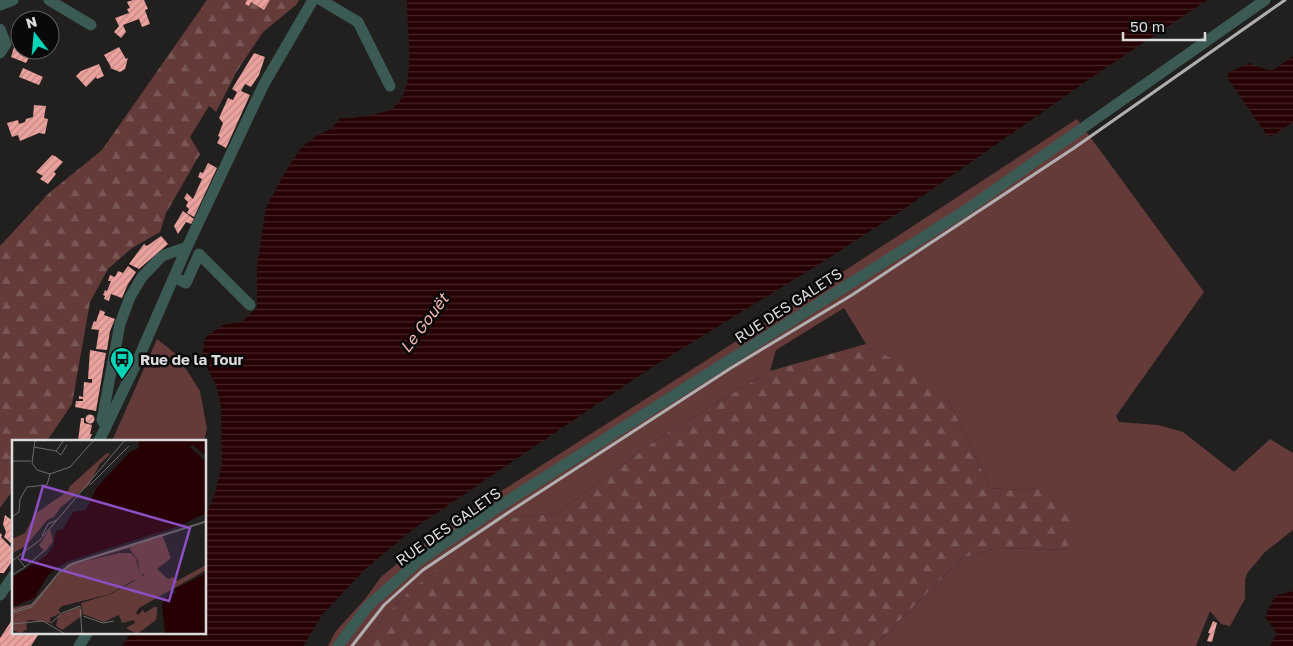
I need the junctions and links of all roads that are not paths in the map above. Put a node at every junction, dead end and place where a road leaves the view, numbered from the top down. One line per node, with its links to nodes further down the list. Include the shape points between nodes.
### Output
1 (13, 0): 6 (street)
2 (49, 0): 7 (street)
3 (313, 0): 11 (street, via 264,84)
4 (321, 0): 10 (street, via 358,22)
5 (1265, 0): 20 (street, RUE DES GALETS, via 966,210 420,560 368,606)
6 (0, 5)
7 (91, 25)
8 (0, 29): 9 (street, via 6,44)
9 (0, 53)
10 (390, 86)
11 (187, 247): 12 (street); 14 (street, via 162,256 130,297 120,324 102,420)
12 (174, 277): 13 (street, via 186,283 199,254); 14 (street)
13 (250, 305)
14 (106, 427): 15 (street)
15 (100, 440)
16 (12, 579): 17 (street)
17 (0, 595)
18 (87, 634): 19 (street)
19 (79, 646)
20 (338, 646)

